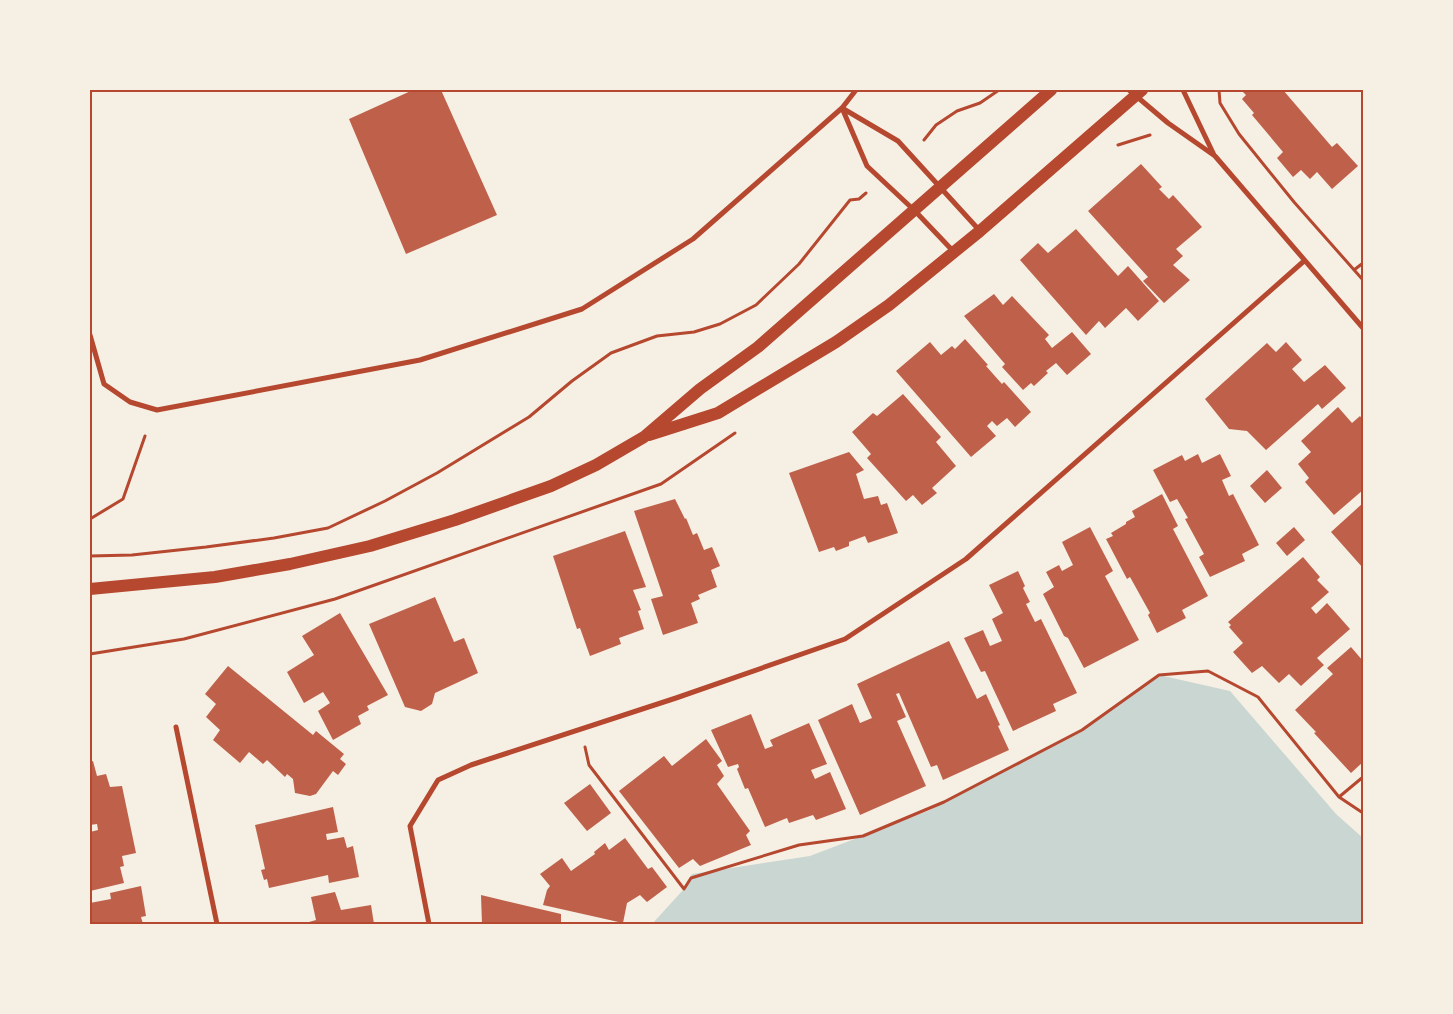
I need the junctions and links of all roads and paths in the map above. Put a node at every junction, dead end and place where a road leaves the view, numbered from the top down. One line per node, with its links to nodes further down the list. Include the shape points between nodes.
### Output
1 (856, 90): 7 (street)
2 (999, 90): 8 (path, via 936,125)
3 (1052, 90): 11 (main road)
4 (1183, 90): 9 (street)
5 (1220, 90): 17 (path, via 1220,103 1239,134)
6 (1135, 92): 9 (street, via 1168,123); 13 (main road)
7 (842, 108): 8 (street, via 898,141); 10 (street, via 867,166); 20 (street, via 693,239 582,310 420,360 157,410 130,402 104,384)
8 (909, 154): 11 (street)
9 (1215, 156): 15 (street)
10 (882, 181): 12 (street); 24 (path, via 859,199 850,200 799,264 756,304 720,324 694,332 657,336 612,353 529,417 437,473 328,528 274,538 132,555)
11 (941, 187): 12 (main road); 13 (street)
12 (915, 211): 14 (street); 22 (main road, via 758,347 700,389)
13 (980, 231): 14 (main road)
14 (954, 252): 22 (main road, via 889,305 836,342 718,414)
15 (1304, 261): 19 (street); 27 (street, via 966,559 845,639)
16 (1363, 263): 17 (path)
17 (1354, 270): 18 (path)
18 (1363, 280)
19 (1363, 328)
20 (90, 335)
21 (145, 436): 23 (path, via 123,499)
22 (644, 437): 25 (main road, via 551,486 370,546 215,577)
23 (90, 519)
24 (90, 556)
25 (90, 589)
26 (176, 727): 31 (street)
27 (580, 729): 29 (path, via 590,765 684,888 691,878 799,845 863,836 944,802 1082,730 1159,675 1208,671 1258,697); 32 (street, via 471,765 438,780 410,826)
28 (1363, 777): 29 (path)
29 (1339, 797): 30 (path)
30 (1363, 813)
31 (217, 924)
32 (429, 924)

